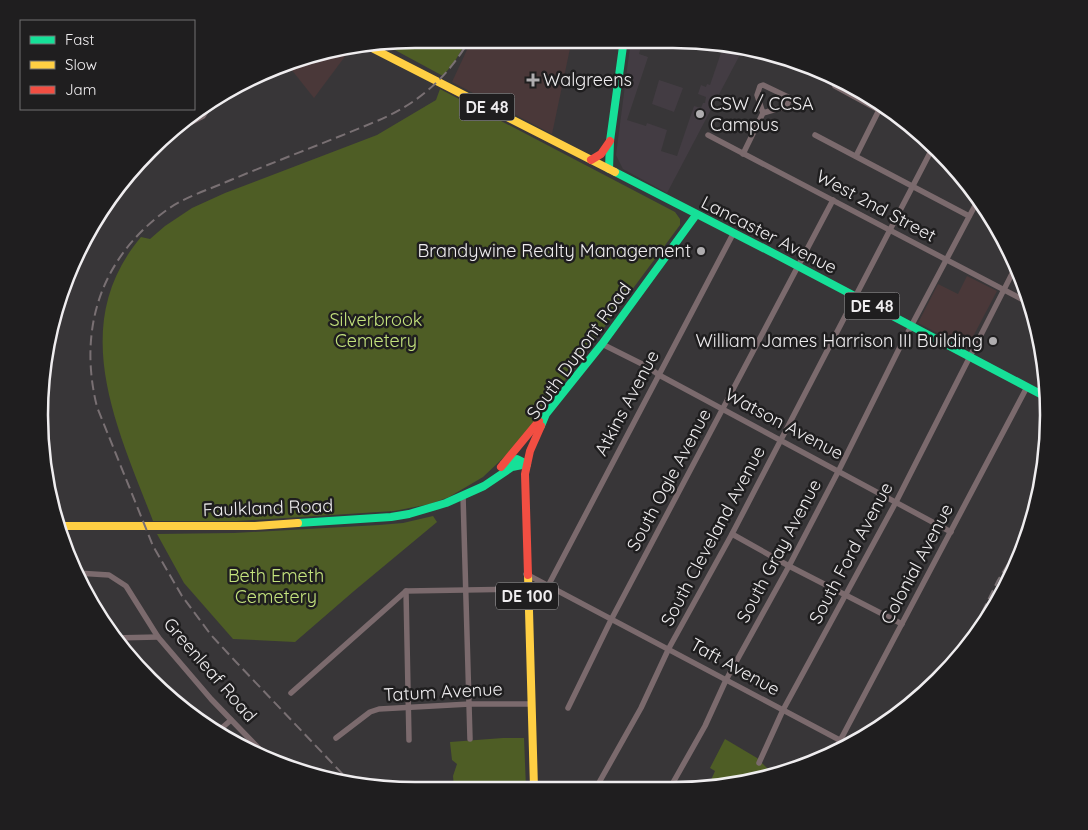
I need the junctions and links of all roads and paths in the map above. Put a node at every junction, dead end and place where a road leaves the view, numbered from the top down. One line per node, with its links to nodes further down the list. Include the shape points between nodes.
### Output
1 (623, 48): 9 (main road)
2 (376, 50): 13 (main road, DE 48)
3 (835, 86): 4 (street)
4 (849, 92)
5 (879, 111): 12 (street)
6 (764, 113): 6 (street, via 757,95 760,86 788,97 786,106); 11 (street)
7 (708, 135): 11 (street, West 2nd Street)
8 (815, 135): 12 (street)
9 (610, 141): 13 (main road); 14 (main road)
10 (930, 152): 15 (street, South Cleveland Avenue)
11 (743, 154): 16 (street, West 2nd Street)
12 (856, 156): 15 (street)
13 (592, 160): 14 (main road, DE 48)
14 (609, 169): 18 (main road, Lancaster Avenue / DE 48)
15 (913, 186): 19 (street); 20 (street, South Cleveland Avenue)
16 (832, 200): 20 (street, West 2nd Street); 23 (street, South Ogle Avenue)
17 (975, 205): 19 (street, South Gray Avenue)
18 (696, 215): 21 (main road, Lancaster Avenue / DE 48); 29 (main road, South Dupont Road / DE 100)
19 (969, 216): 22 (street, South Gray Avenue)
20 (889, 230): 22 (street, West 2nd Street); 26 (street, South Cleveland Avenue)
21 (733, 234): 23 (main road, Lancaster Avenue / DE 48); 31 (street, Atkins Avenue)
22 (946, 260): 25 (street, West 2nd Street); 28 (street, South Gray Avenue)
23 (797, 267): 26 (main road, Lancaster Avenue / DE 48); 34 (street, South Ogle Avenue)
24 (1012, 273): 25 (street, South Ford Avenue)
25 (1003, 290): 27 (street, West 2nd Street); 30 (street, South Ford Avenue)
26 (855, 297): 28 (main road, Lancaster Avenue / DE 48); 36 (street, South Cleveland Avenue)
27 (1022, 299)
28 (911, 326): 30 (main road, Lancaster Avenue / DE 48); 39 (street, South Gray Avenue)
29 (602, 344): 31 (street, Watson Avenue); 35 (main road, South Dupont Road / DE 100)
30 (970, 358): 32 (main road, Lancaster Avenue / DE 48); 42 (street, South Ford Avenue)
31 (659, 375): 34 (street, Watson Avenue); 49 (street, Atkins Avenue)
32 (1027, 387): 33 (main road, Lancaster Avenue / DE 48); 44 (street, Colonial Avenue)
33 (1040, 394)
34 (724, 410): 36 (street, Watson Avenue); 54 (street, South Ogle Avenue)
35 (546, 414): 37 (main road, South Dupont Road / DE 100); 38 (main road)
36 (781, 441): 39 (street, Watson Avenue); 45 (street, South Cleveland Avenue)
37 (526, 464): 38 (main road, Faulkland Road, via 518,458); 40 (main road, Faulkland Road, via 512,467); 48 (main road, South Dupont Road / DE 100)
38 (501, 467): 40 (main road, Faulkland Road)
39 (839, 470): 42 (street, Watson Avenue); 46 (street, South Gray Avenue)
40 (475, 489): 41 (main road, Faulkland Road)
41 (463, 495): 43 (main road, Faulkland Road, via 428,509 383,518 255,526); 51 (street)
42 (896, 502): 44 (street, Watson Avenue); 53 (street, South Ford Avenue)
43 (65, 526)
44 (951, 532): 55 (street, Colonial Avenue)
45 (732, 534): 46 (street); 58 (street, South Cleveland Avenue)
46 (789, 566): 53 (street); 59 (street, South Gray Avenue)
47 (83, 573): 56 (street, Greenleaf Road, via 109,575 118,579 126,586)
48 (526, 574): 49 (street, Taft Avenue); 50 (main road, South Dupont Road / DE 100)
49 (548, 586): 54 (street, Taft Avenue)
50 (527, 588): 51 (street); 62 (main road, South Dupont Road / DE 100)
51 (466, 590): 52 (street); 61 (street)
52 (406, 591): 60 (street); 63 (street)
53 (846, 595): 55 (street); 65 (street, South Ford Avenue)
54 (611, 620): 58 (street, Taft Avenue); 64 (street, South Ogle Avenue)
55 (902, 624): 71 (street, Colonial Avenue)
56 (158, 637): 57 (street); 66 (street, Greenleaf Road)
57 (122, 638)
58 (669, 648): 59 (street, Taft Avenue); 77 (street, South Cleveland Avenue, via 641,708)
59 (726, 680): 65 (street, Taft Avenue); 78 (street, South Gray Avenue)
60 (291, 693)
61 (470, 704): 62 (street, Tatum Avenue); 63 (street, Tatum Avenue); 69 (street)
62 (531, 704): 76 (main road, South Dupont Road / DE 100)
63 (408, 706): 68 (street, Tatum Avenue, via 374,710); 70 (street)
64 (568, 708)
65 (783, 710): 71 (street, Taft Avenue); 75 (street, South Ford Avenue)
66 (231, 720): 67 (street); 74 (street, Greenleaf Road)
67 (222, 728)
68 (336, 738)
69 (470, 739)
70 (409, 740)
71 (839, 740): 72 (street, Taft Avenue); 73 (street, Colonial Avenue)
72 (842, 742)
73 (837, 744)
74 (258, 748)
75 (759, 763)
76 (534, 782)
77 (599, 782)
78 (673, 782)

